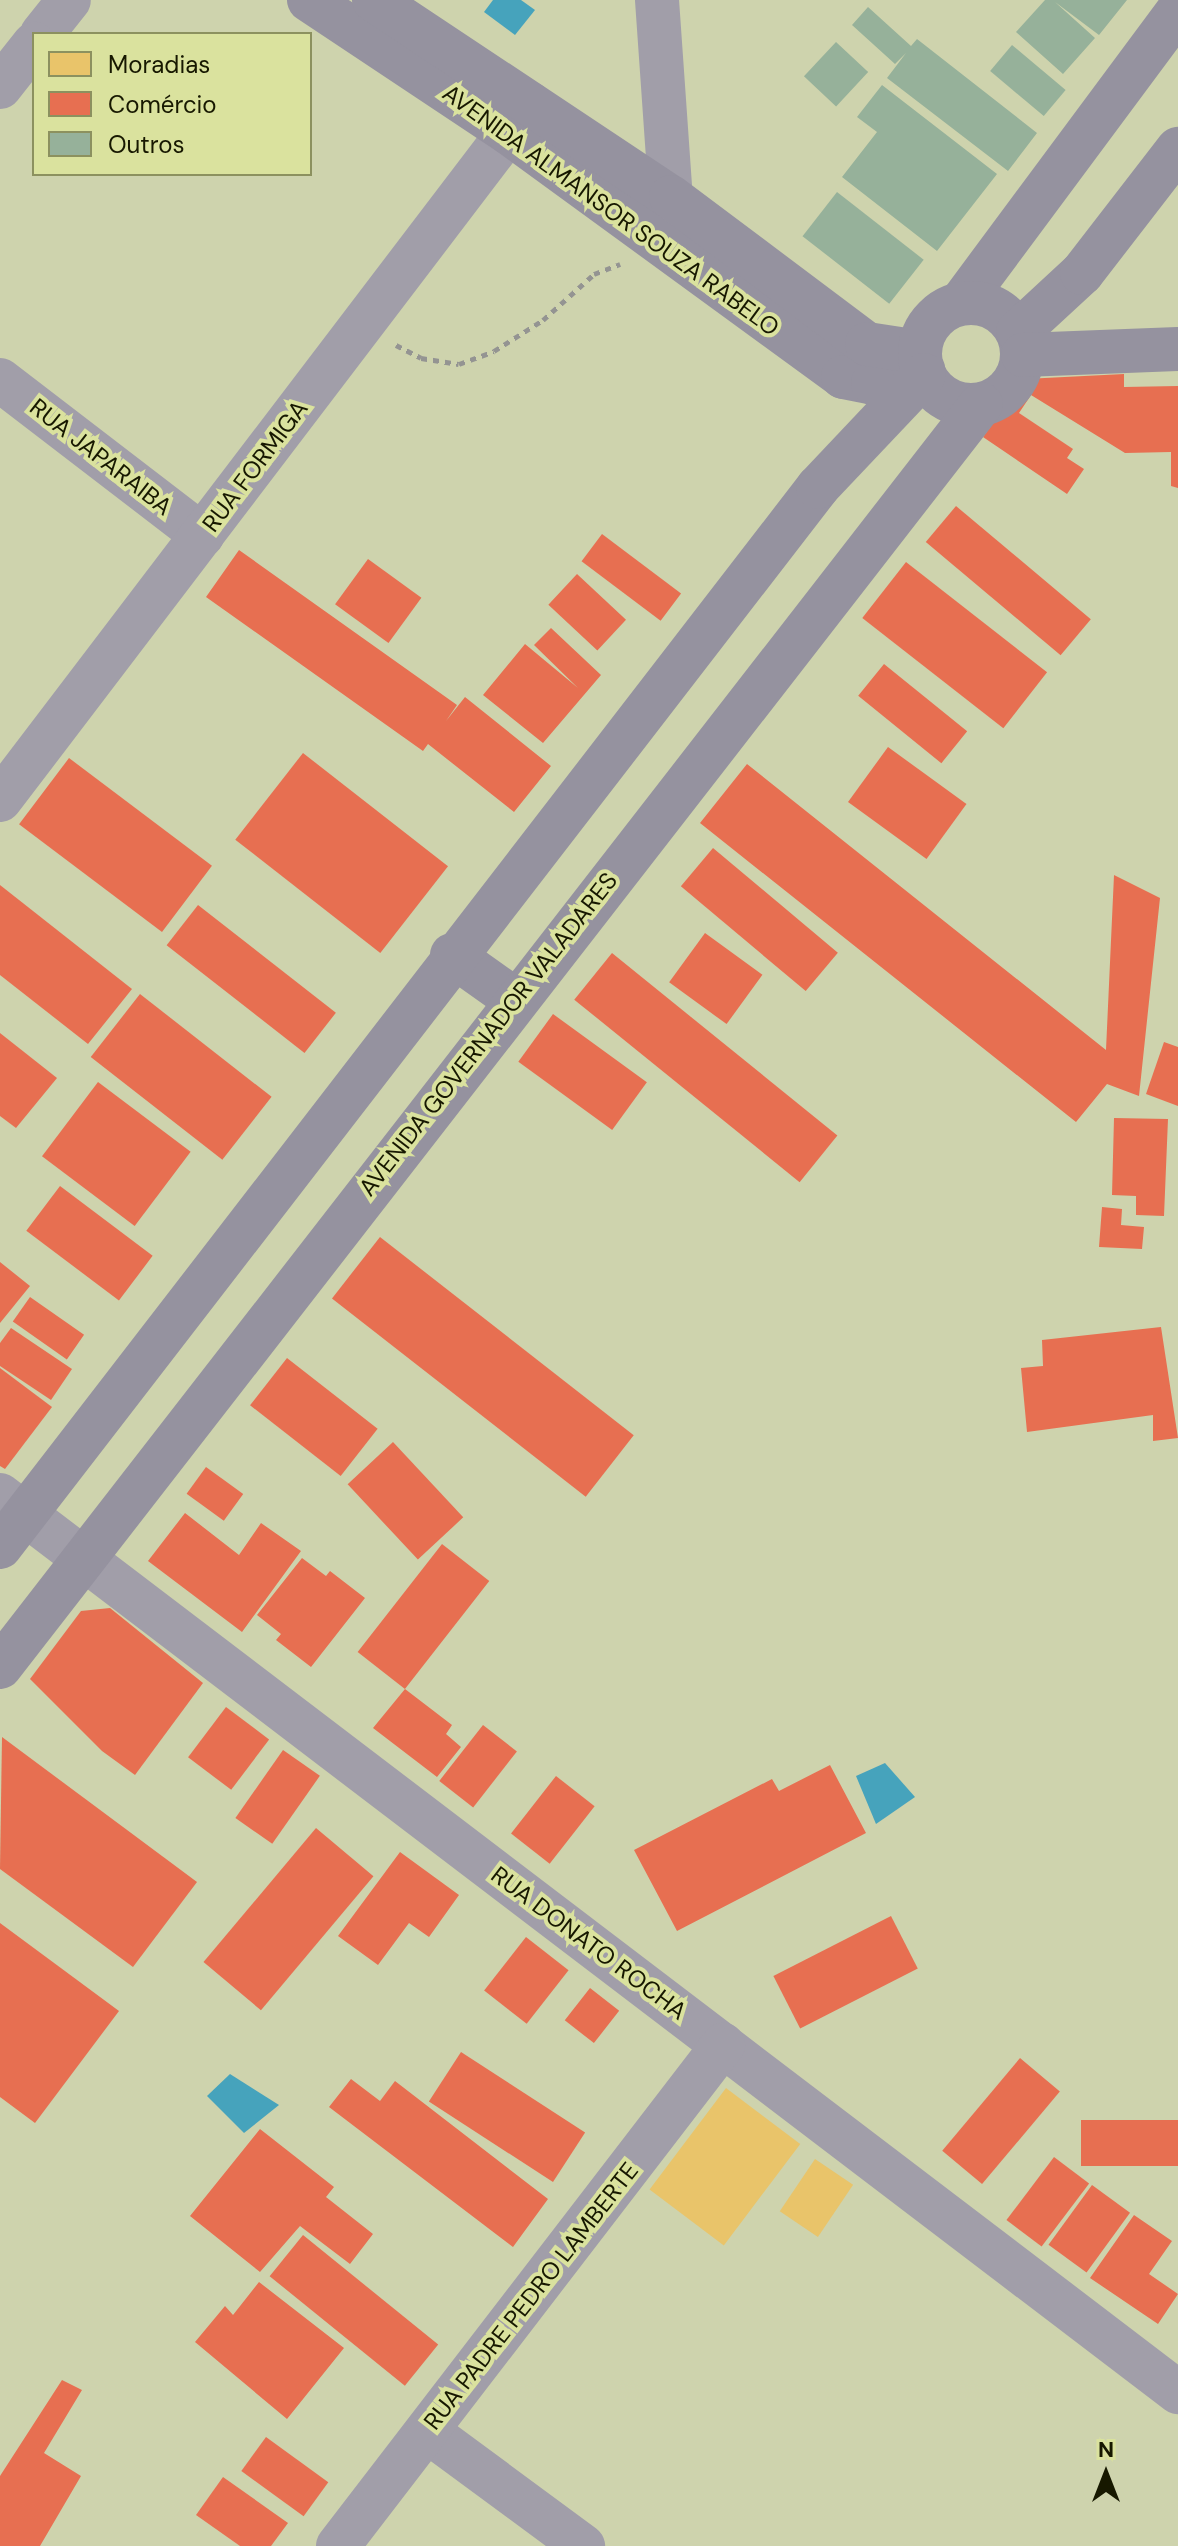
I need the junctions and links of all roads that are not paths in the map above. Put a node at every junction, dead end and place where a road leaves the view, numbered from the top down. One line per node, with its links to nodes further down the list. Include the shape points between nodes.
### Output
1 (69, 0): 6 (street)
2 (309, 0): 9 (street, AVENIDA ALMANSOR SOUZA RABELO)
3 (374, 0): 9 (street, AVENIDA ALMANSOR SOUZA RABELO)
4 (657, 0): 11 (street)
5 (1178, 11): 13 (street)
6 (44, 32)
7 (32, 47): 8 (street)
8 (0, 87)
9 (520, 118): 11 (street, AVENIDA ALMANSOR SOUZA RABELO); 12 (street, AVENIDA ALMANSOR SOUZA RABELO); 19 (street, RUA FORMIGA)
10 (1178, 149): 14 (street)
11 (671, 197): 12 (street); 16 (street, AVENIDA ALMANSOR SOUZA RABELO, via 867,344)
12 (675, 254): 16 (street, AVENIDA ALMANSOR SOUZA RABELO, via 843,377 873,383)
13 (961, 303): 14 (street, via 984,304 1004,314); 16 (street, via 939,312 925,330)
14 (1021, 344): 15 (street); 18 (street, via 1017,377 1003,395)
15 (1178, 349)
16 (922, 366): 18 (street, via 938,393 958,403); 21 (street, via 818,487)
17 (0, 380): 19 (street, RUA JAPARAIBA)
18 (981, 404): 22 (street, AVENIDA GOVERNADOR VALADARES)
19 (202, 535): 20 (street, RUA FORMIGA)
20 (0, 800)
21 (452, 955): 22 (street); 23 (street)
22 (514, 999): 24 (street, AVENIDA GOVERNADOR VALADARES)
23 (8, 1518): 24 (street, RUA DONATO ROCHA)
24 (84, 1558): 25 (street, AVENIDA GOVERNADOR VALADARES); 26 (street, RUA DONATO ROCHA)
25 (0, 1667)
26 (723, 2045): 27 (street, RUA DONATO ROCHA); 28 (street, RUA PADRE PEDRO LAMBERTE)
27 (1178, 2392)
28 (427, 2431): 29 (street, RUA PADRE PEDRO LAMBERTE); 30 (street)
29 (338, 2546)
30 (583, 2546)

